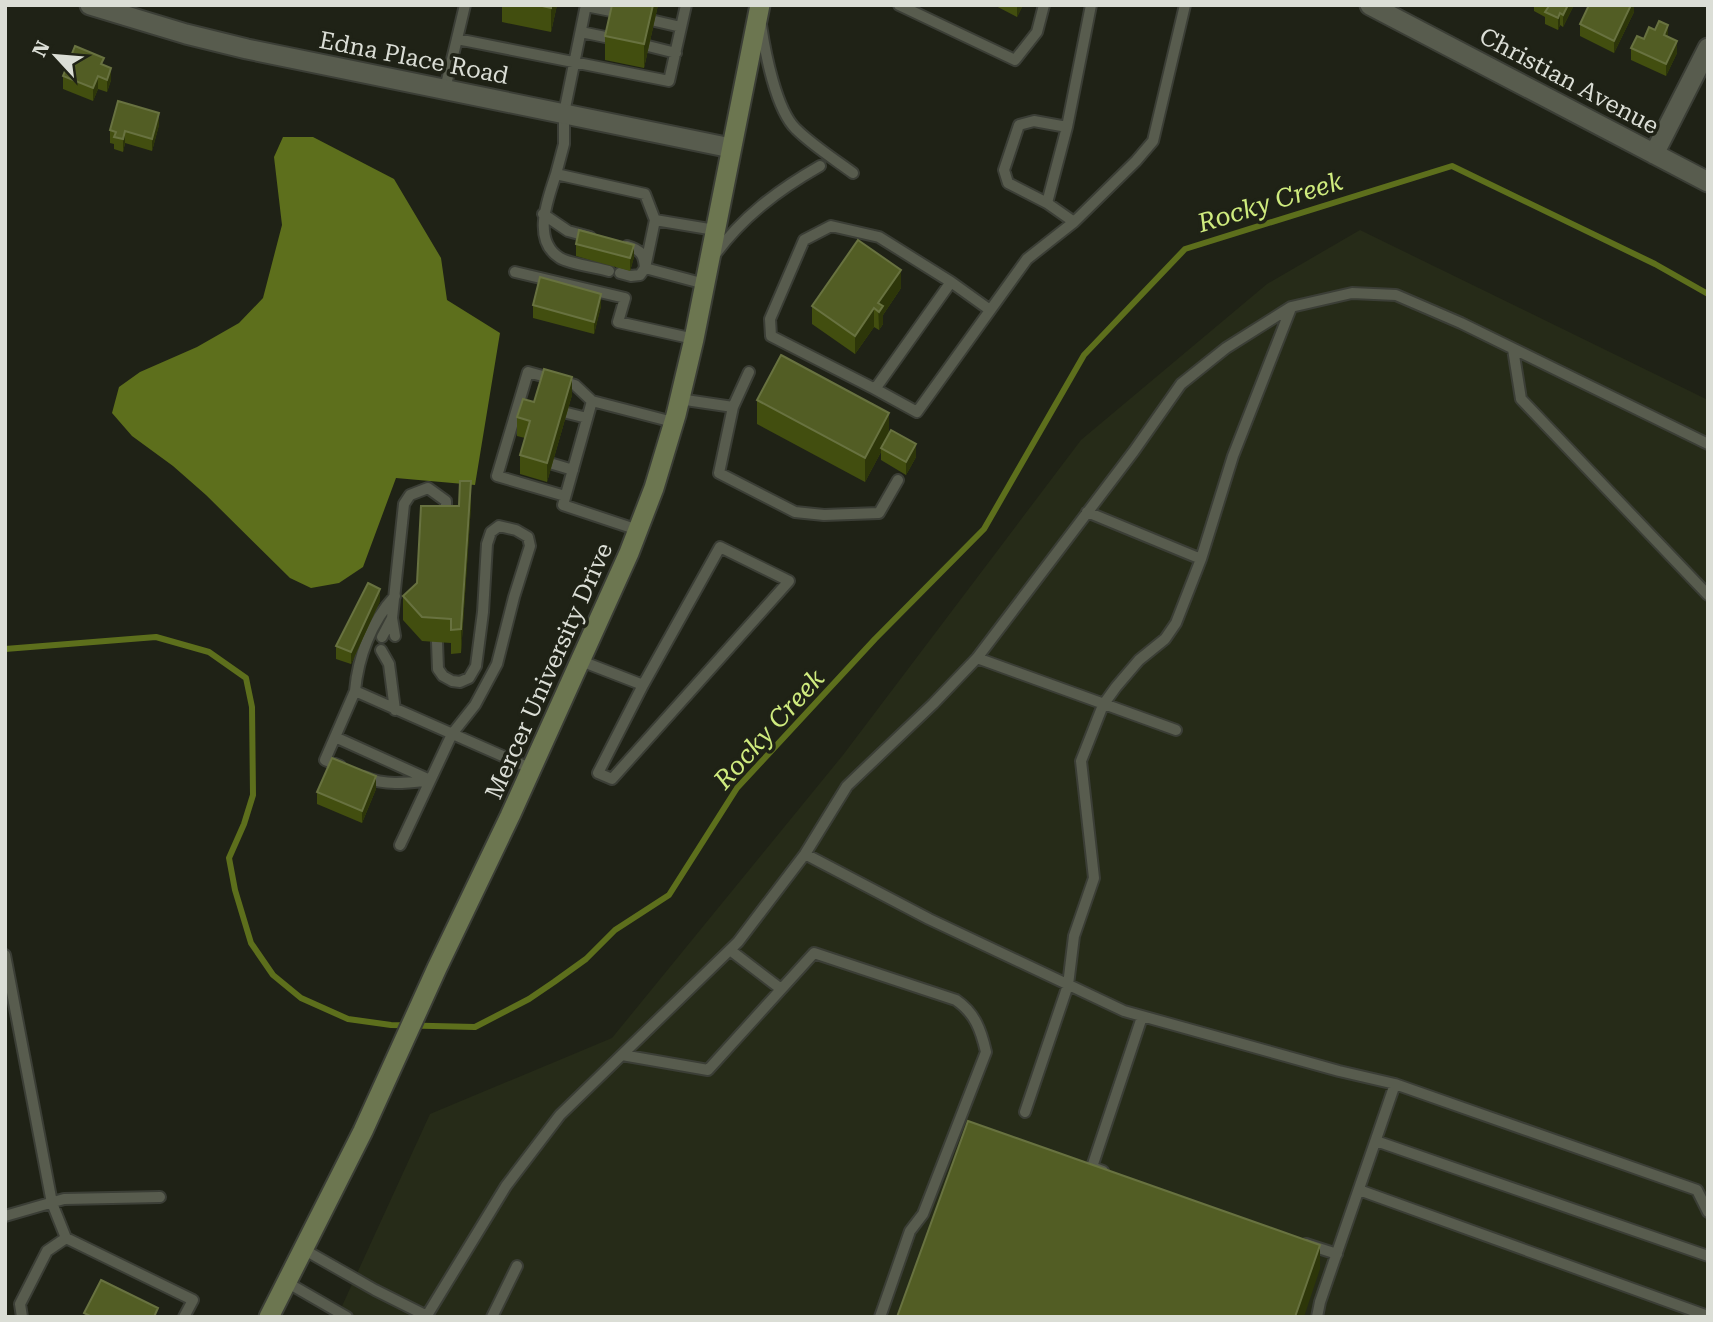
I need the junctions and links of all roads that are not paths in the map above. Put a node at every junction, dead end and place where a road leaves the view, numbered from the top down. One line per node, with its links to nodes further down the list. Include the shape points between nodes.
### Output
1 (90, 5): 21 (street, Edna Place Road, via 247,49)
2 (465, 5): 16 (lane)
3 (686, 5): 13 (lane)
4 (899, 5): 5 (lane, via 1015,60 1037,32)
5 (1044, 5)
6 (1091, 5): 23 (lane)
7 (1185, 5): 33 (lane, via 1153,141)
8 (1370, 5): 25 (street, Christian Avenue)
9 (586, 6): 11 (lane); 14 (lane)
10 (759, 9): 24 (main road, Mercer University Drive); 27 (lane, via 766,59 793,127)
11 (616, 12)
12 (655, 21): 13 (lane)
13 (681, 27): 19 (lane)
14 (581, 32): 15 (lane); 20 (lane)
15 (610, 38)
16 (457, 39): 20 (lane); 21 (lane)
17 (648, 46): 19 (lane)
18 (1708, 48): 25 (street)
19 (676, 53): 20 (lane, via 669,81)
20 (574, 62): 22 (lane)
21 (445, 89): 22 (street, Edna Place Road)
22 (564, 113): 24 (street, Edna Place Road); 28 (lane, via 564,144)
23 (1067, 127): 30 (lane); 30 (lane, via 1034,121 1019,125 1004,170 1008,183)
24 (732, 148): 34 (main road, Mercer University Drive)
25 (1654, 154): 29 (street, Christian Avenue)
26 (820, 166): 37 (lane, via 760,207 732,232)
27 (853, 173)
28 (556, 174): 31 (lane); 32 (lane, via 645,194)
29 (1708, 182)
30 (1047, 203): 33 (lane)
31 (543, 214): 35 (lane, via 568,231); 38 (lane, via 547,245 560,258 631,276 640,275)
32 (655, 219): 34 (lane); 38 (lane)
33 (1074, 222): 43 (lane, via 1027,259)
34 (715, 230): 37 (main road, Mercer University Drive)
35 (604, 240)
36 (627, 246): 38 (lane, via 644,255)
37 (708, 264): 41 (main road, Mercer University Drive)
38 (645, 268): 41 (lane)
39 (515, 272): 44 (lane, via 625,298 618,322)
40 (951, 282): 43 (lane); 47 (lane); 47 (lane, via 879,237 831,226 804,240 770,319 771,336)
41 (705, 284): 44 (main road, Mercer University Drive)
42 (1291, 307): 45 (lane, via 1352,293 1396,295); 59 (lane, via 1226,348 1181,384); 62 (lane, via 1233,456)
43 (990, 310): 47 (lane, via 917,412)
44 (694, 339): 48 (main road, Mercer University Drive)
45 (1513, 349): 54 (lane); 63 (lane, via 1521,400)
46 (749, 372): 50 (lane)
47 (875, 389)
48 (680, 399): 50 (lane); 53 (main road, Mercer University Drive)
49 (592, 401): 52 (lane); 53 (lane); 58 (lane, via 575,385 528,372 510,452 497,476)
50 (733, 407): 57 (lane, via 719,473 794,512 879,513)
51 (567, 413): 52 (lane)
52 (587, 418): 56 (lane)
53 (673, 422): 61 (main road, Mercer University Drive)
54 (1708, 444)
55 (552, 464): 56 (lane)
56 (573, 470): 58 (lane)
57 (898, 480)
58 (565, 496): 61 (lane, via 563,505)
59 (1087, 512): 62 (lane); 71 (lane)
60 (446, 530): 64 (lane, via 446,501 428,488 410,495 404,504)
61 (638, 530): 72 (main road, Mercer University Drive)
62 (1201, 559): 76 (lane, via 1176,623)
63 (1708, 595)
64 (395, 597): 65 (lane); 75 (lane, via 381,611 357,666)
65 (393, 618): 66 (lane); 67 (lane)
66 (395, 636)
67 (382, 637)
68 (438, 642): 79 (lane, via 438,669 443,676 460,682 470,678 476,666 491,532 499,526 528,537 530,546 497,664 475,705)
69 (381, 650): 73 (lane)
70 (394, 651): 73 (lane)
71 (977, 658): 76 (lane); 84 (lane, via 847,786)
72 (581, 661): 74 (lane); 81 (main road, Mercer University Drive)
73 (388, 664): 77 (lane)
74 (643, 685): 74 (lane, via 598,773 612,779 789,581 720,547)
75 (355, 691): 77 (lane); 80 (lane)
76 (1103, 705): 78 (lane); 87 (lane, via 1081,761 1094,878 1074,936)
77 (395, 710): 79 (lane)
78 (1176, 730)
79 (452, 734): 81 (lane); 82 (lane)
80 (335, 737): 82 (lane); 82 (lane, via 325,760 384,784)
81 (532, 769): 103 (main road, Mercer University Drive)
82 (430, 780): 83 (lane)
83 (400, 845)
84 (805, 854): 85 (lane); 87 (lane)
85 (730, 950): 88 (lane); 90 (lane)
86 (5, 956): 98 (lane)
87 (1068, 985): 89 (lane); 92 (lane)
88 (781, 989): 90 (lane, via 708,1070); 115 (lane, via 814,953 956,1000 970,1010 982,1033 986,1052 923,1214 910,1231)
89 (1142, 1017): 91 (lane); 94 (lane, via 1092,1167)
90 (622, 1055): 113 (lane, via 560,1115 506,1186)
91 (1395, 1084): 93 (lane); 96 (lane)
92 (1025, 1112)
93 (1376, 1141): 95 (lane); 105 (lane)
94 (1114, 1175)
95 (1359, 1189): 104 (lane); 108 (lane)
96 (1703, 1192): 99 (lane)
97 (160, 1197): 98 (lane)
98 (52, 1203): 100 (lane); 101 (lane)
99 (1708, 1212)
100 (5, 1216)
101 (66, 1238): 109 (lane, via 47,1251 20,1304); 110 (lane, via 193,1300)
102 (1292, 1238): 104 (lane)
103 (303, 1249): 107 (main road, Mercer University Drive); 113 (lane)
104 (1337, 1254): 116 (lane)
105 (1708, 1256)
106 (517, 1266): 114 (lane)
107 (288, 1283): 111 (main road, Mercer University Drive); 112 (lane)
108 (1708, 1316)
109 (22, 1317)
110 (184, 1317)
111 (269, 1317)
112 (347, 1317)
113 (427, 1317)
114 (492, 1317)
115 (880, 1317)
116 (1317, 1317)

